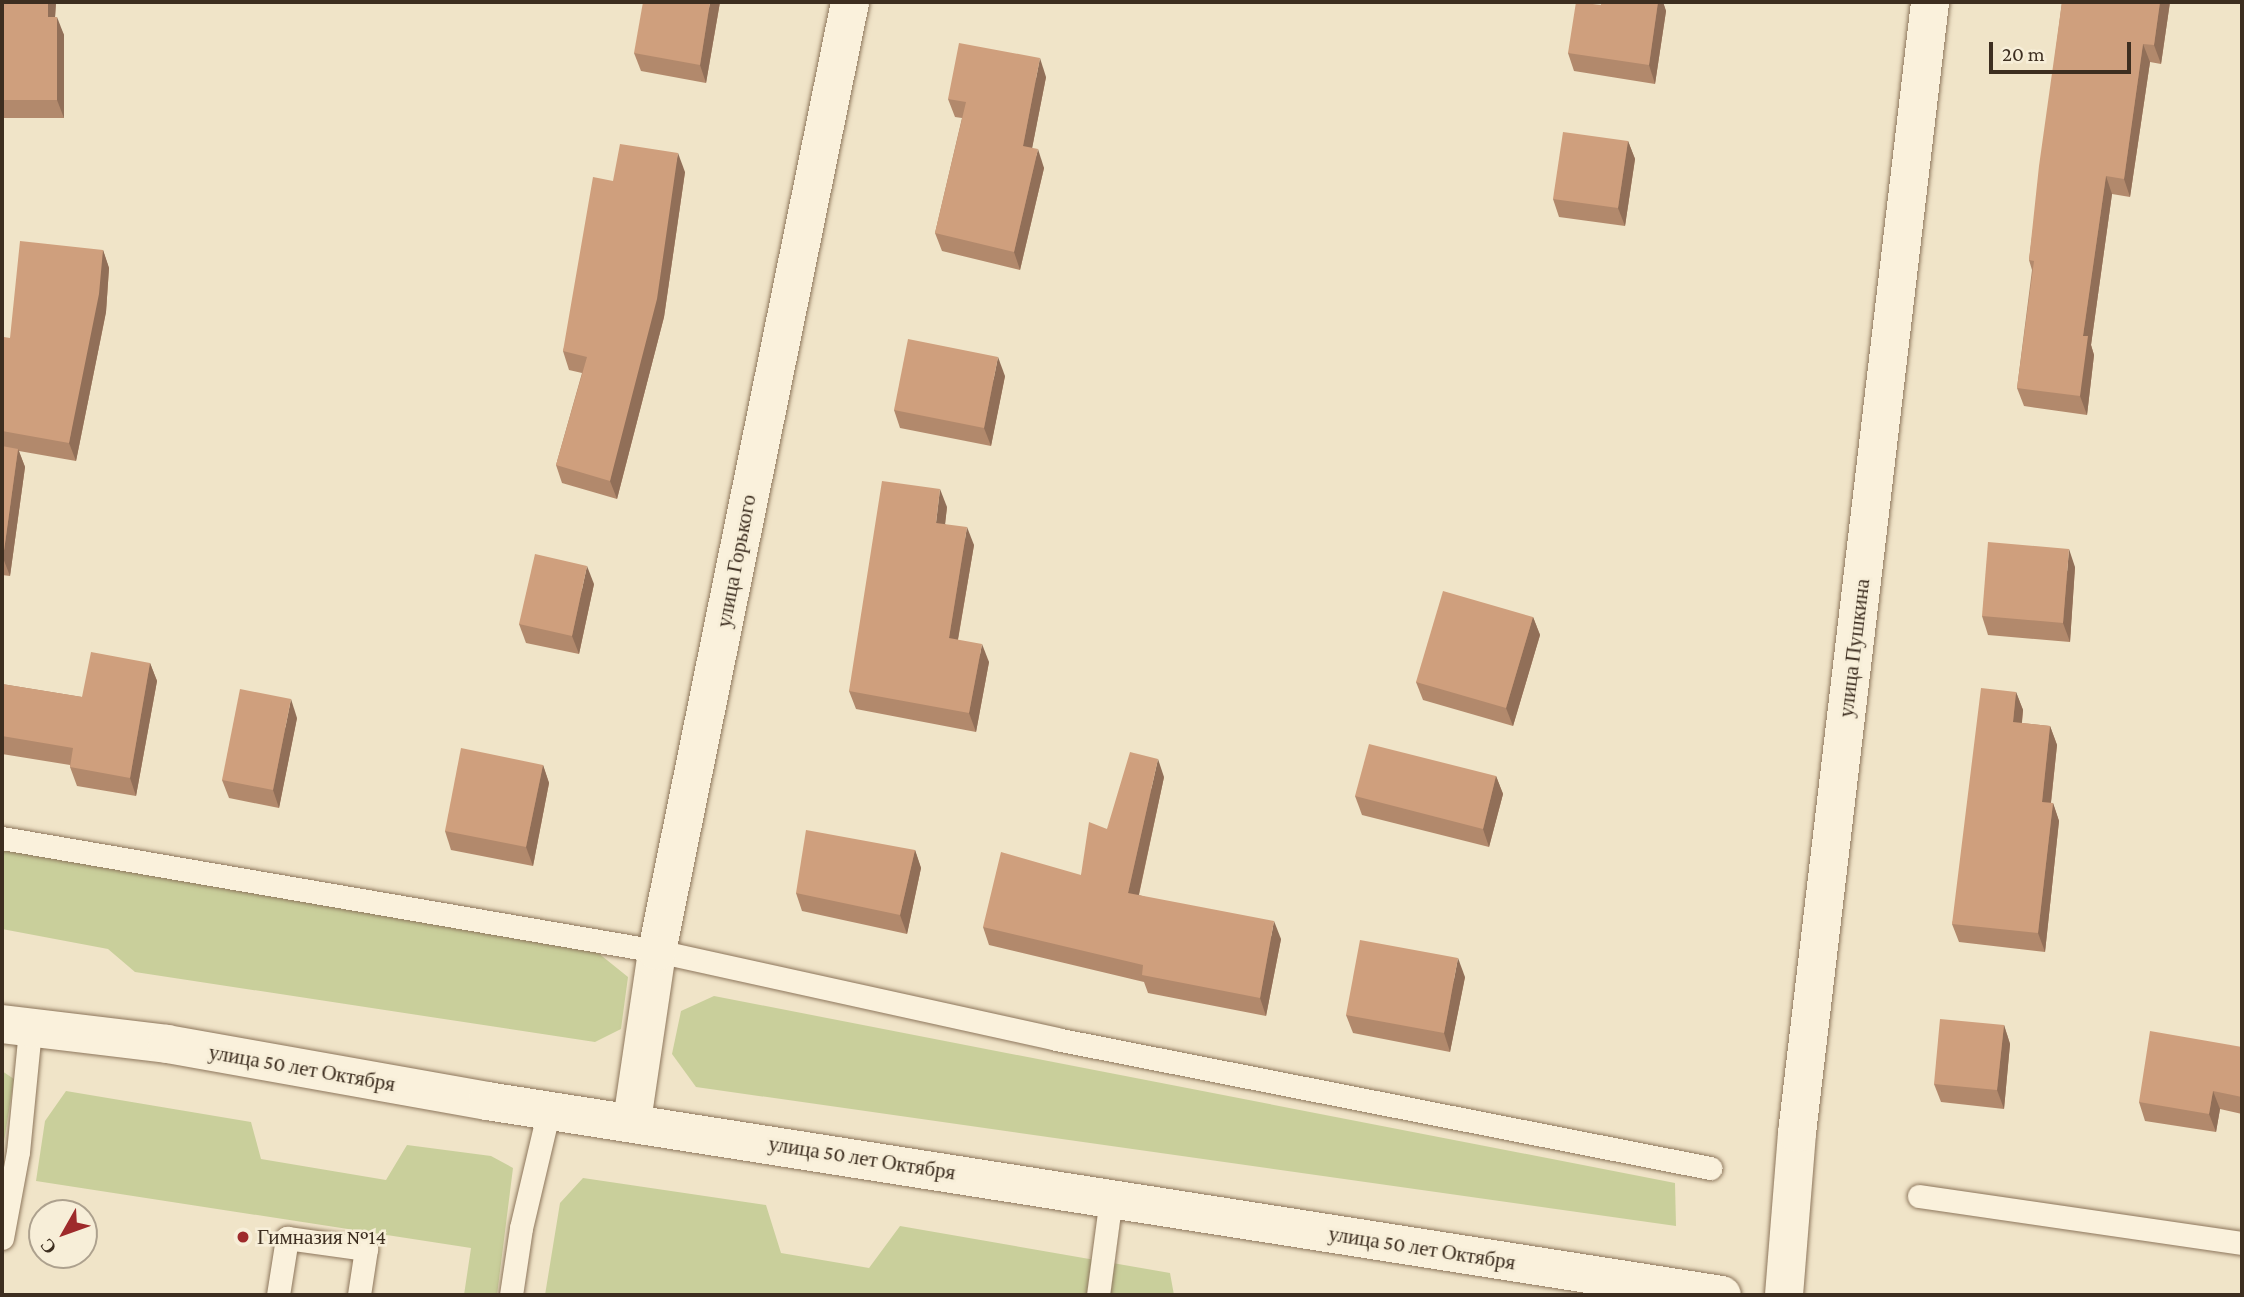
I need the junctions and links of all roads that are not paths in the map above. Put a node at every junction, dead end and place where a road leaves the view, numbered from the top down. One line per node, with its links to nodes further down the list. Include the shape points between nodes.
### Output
1 (850, 2): 4 (street, улица Горького)
2 (1930, 2): 18 (street, улица Пушкина, via 1797,1133)
3 (2, 838): 4 (lane)
4 (657, 951): 7 (street, улица Горького); 8 (lane, via 1056,1039)
5 (16, 1026): 6 (street, улица 50 лет Октября, via 167,1044); 11 (lane, via 18,1152)
6 (549, 1110): 7 (street, улица 50 лет Октября); 15 (lane, via 521,1228)
7 (632, 1121): 10 (street, улица 50 лет Октября)
8 (1710, 1168)
9 (1919, 1196): 12 (lane)
10 (1111, 1198): 16 (lane); 17 (street, улица 50 лет Октября)
11 (2, 1238)
12 (2242, 1243)
13 (278, 1295): 14 (lane, via 287,1238 366,1249)
14 (359, 1295)
15 (511, 1295)
16 (1098, 1295)
17 (1721, 1295)
18 (1784, 1295)

